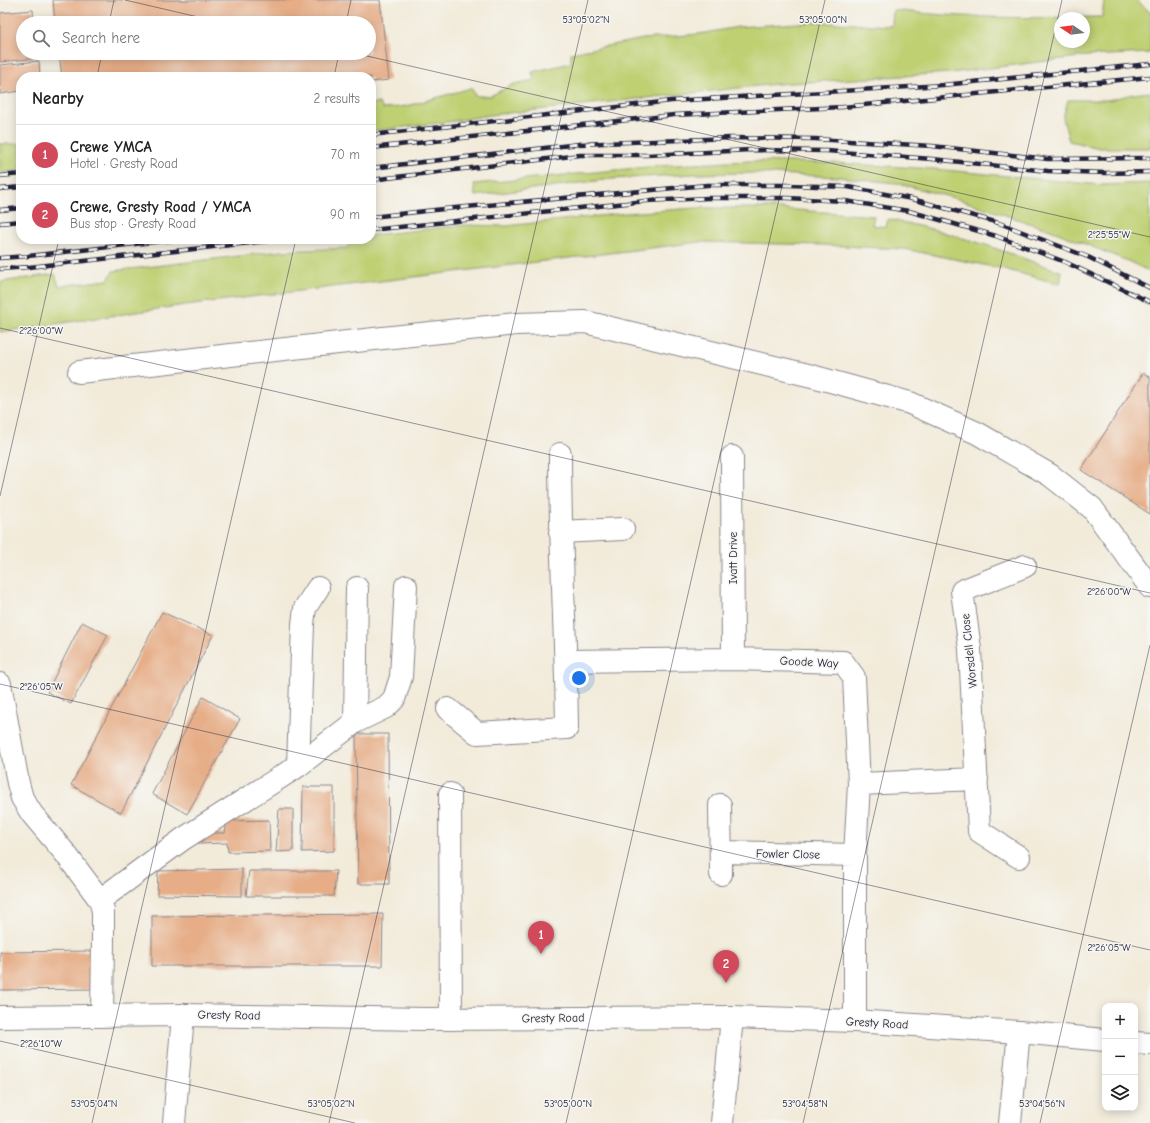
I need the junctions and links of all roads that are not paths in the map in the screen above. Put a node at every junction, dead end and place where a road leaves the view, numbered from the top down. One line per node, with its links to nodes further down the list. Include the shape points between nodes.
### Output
1 (79, 372): 8 (street, via 516,324 585,322 812,376 910,403 977,434 1050,475 1092,508)
2 (560, 454): 5 (street)
3 (732, 456): 11 (street, Ivatt Drive)
4 (623, 529): 5 (street)
5 (560, 532): 12 (street)
6 (1025, 566): 17 (street, Worsdell Close, via 962,591 970,649)
7 (406, 586): 15 (street, via 401,677 394,699 386,707)
8 (1150, 587)
9 (318, 588): 16 (street, via 305,608 302,624)
10 (356, 588): 15 (street)
11 (733, 659): 12 (street, Goode Way); 18 (street, Goode Way, via 843,662 854,677)
12 (566, 661): 14 (street, via 567,728 477,733)
13 (0, 684): 25 (street, via 22,798)
14 (448, 709)
15 (355, 722): 16 (street)
16 (298, 766): 25 (street, via 182,839)
17 (977, 779): 18 (street); 23 (street, Worsdell Close, via 979,831)
18 (859, 784): 22 (street, Goode Way)
19 (450, 794): 30 (street)
20 (720, 805): 21 (street)
21 (721, 852): 22 (street, Fowler Close); 24 (street)
22 (855, 855): 31 (street, Goode Way)
23 (1019, 857)
24 (721, 874)
25 (100, 900): 28 (street, via 103,911)
26 (183, 1014): 28 (street, Gresty Road); 30 (street, Gresty Road); 36 (street)
27 (0, 1016): 28 (street, Gresty Road)
28 (102, 1016)
29 (732, 1017): 30 (street, Gresty Road); 31 (street, Gresty Road); 37 (street)
30 (451, 1020)
31 (855, 1021): 32 (street, Gresty Road)
32 (1019, 1032): 33 (street, Gresty Road); 38 (street)
33 (1102, 1040)
34 (1138, 1043): 35 (street)
35 (1150, 1044)
36 (174, 1123)
37 (722, 1123)
38 (1010, 1123)

